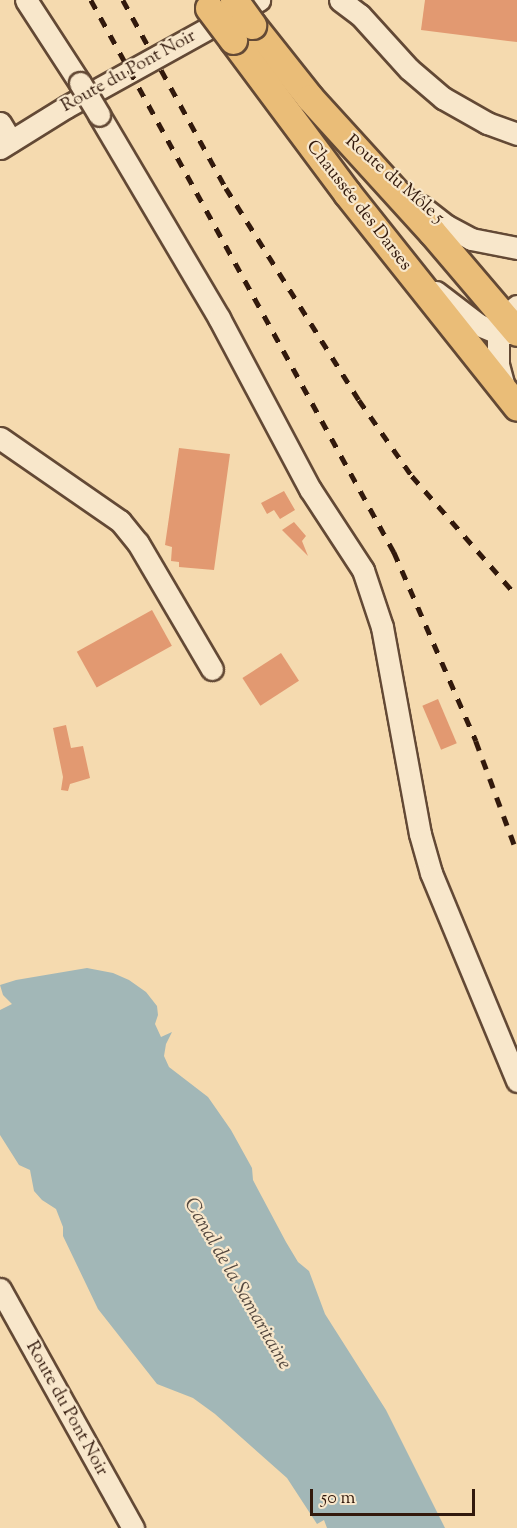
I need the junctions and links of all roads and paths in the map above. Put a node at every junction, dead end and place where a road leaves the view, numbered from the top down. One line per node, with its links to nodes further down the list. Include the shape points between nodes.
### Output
1 (26, 0): 14 (street, bridge, via 80,83 224,327 310,489 363,570 387,649 420,834 431,873)
2 (340, 0): 6 (street, via 443,98 487,123)
3 (216, 2): 4 (main road, Chaussée des Darses, bridge)
4 (248, 22): 5 (main road, Chaussée des Darses); 7 (street, Route du Pont Noir); 8 (main road, Chaussée des Darses)
5 (340, 132): 9 (street, Route du Môle 5, via 447,226 482,243); 10 (main road, Chaussée des Darses)
6 (517, 134)
7 (4, 137)
8 (390, 248): 10 (street, via 479,325); 11 (main road, Chaussée des Darses)
9 (517, 248)
10 (511, 324): 11 (street, via 498,364)
11 (511, 399)
12 (0, 438): 13 (street, via 120,521 138,543)
13 (212, 669)
14 (517, 1081)
15 (0, 1289): 16 (street, Route du Pont Noir)
16 (133, 1528)

